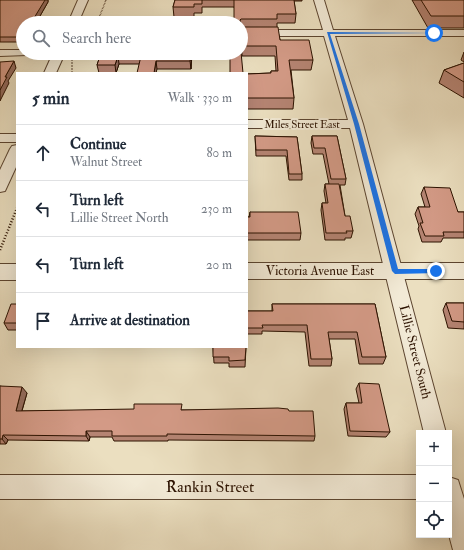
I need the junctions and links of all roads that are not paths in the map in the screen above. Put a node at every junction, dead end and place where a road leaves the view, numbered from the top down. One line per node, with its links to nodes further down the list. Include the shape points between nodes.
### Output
1 (82, 0): 3 (street)
2 (319, 0): 5 (street, Lillie Street South)
3 (76, 16)
4 (248, 33): 5 (street)
5 (328, 33): 6 (street); 12 (street, Lillie Street South)
6 (464, 33)
7 (0, 53): 8 (street)
8 (16, 53)
9 (56, 60): 10 (street)
10 (50, 72)
11 (248, 124): 12 (street, Miles Street East)
12 (356, 124): 18 (street, Lillie Street South)
13 (0, 138): 14 (street)
14 (16, 138)
15 (16, 151): 16 (street)
16 (0, 188)
17 (248, 271): 18 (street, Victoria Avenue East)
18 (395, 271): 19 (street, Victoria Avenue East); 22 (street, Lillie Street South)
19 (464, 271)
20 (0, 272): 21 (street)
21 (16, 272)
22 (434, 430)
23 (0, 487): 24 (street, Rankin Street)
24 (416, 487)
25 (452, 500): 26 (street)
26 (464, 544)

